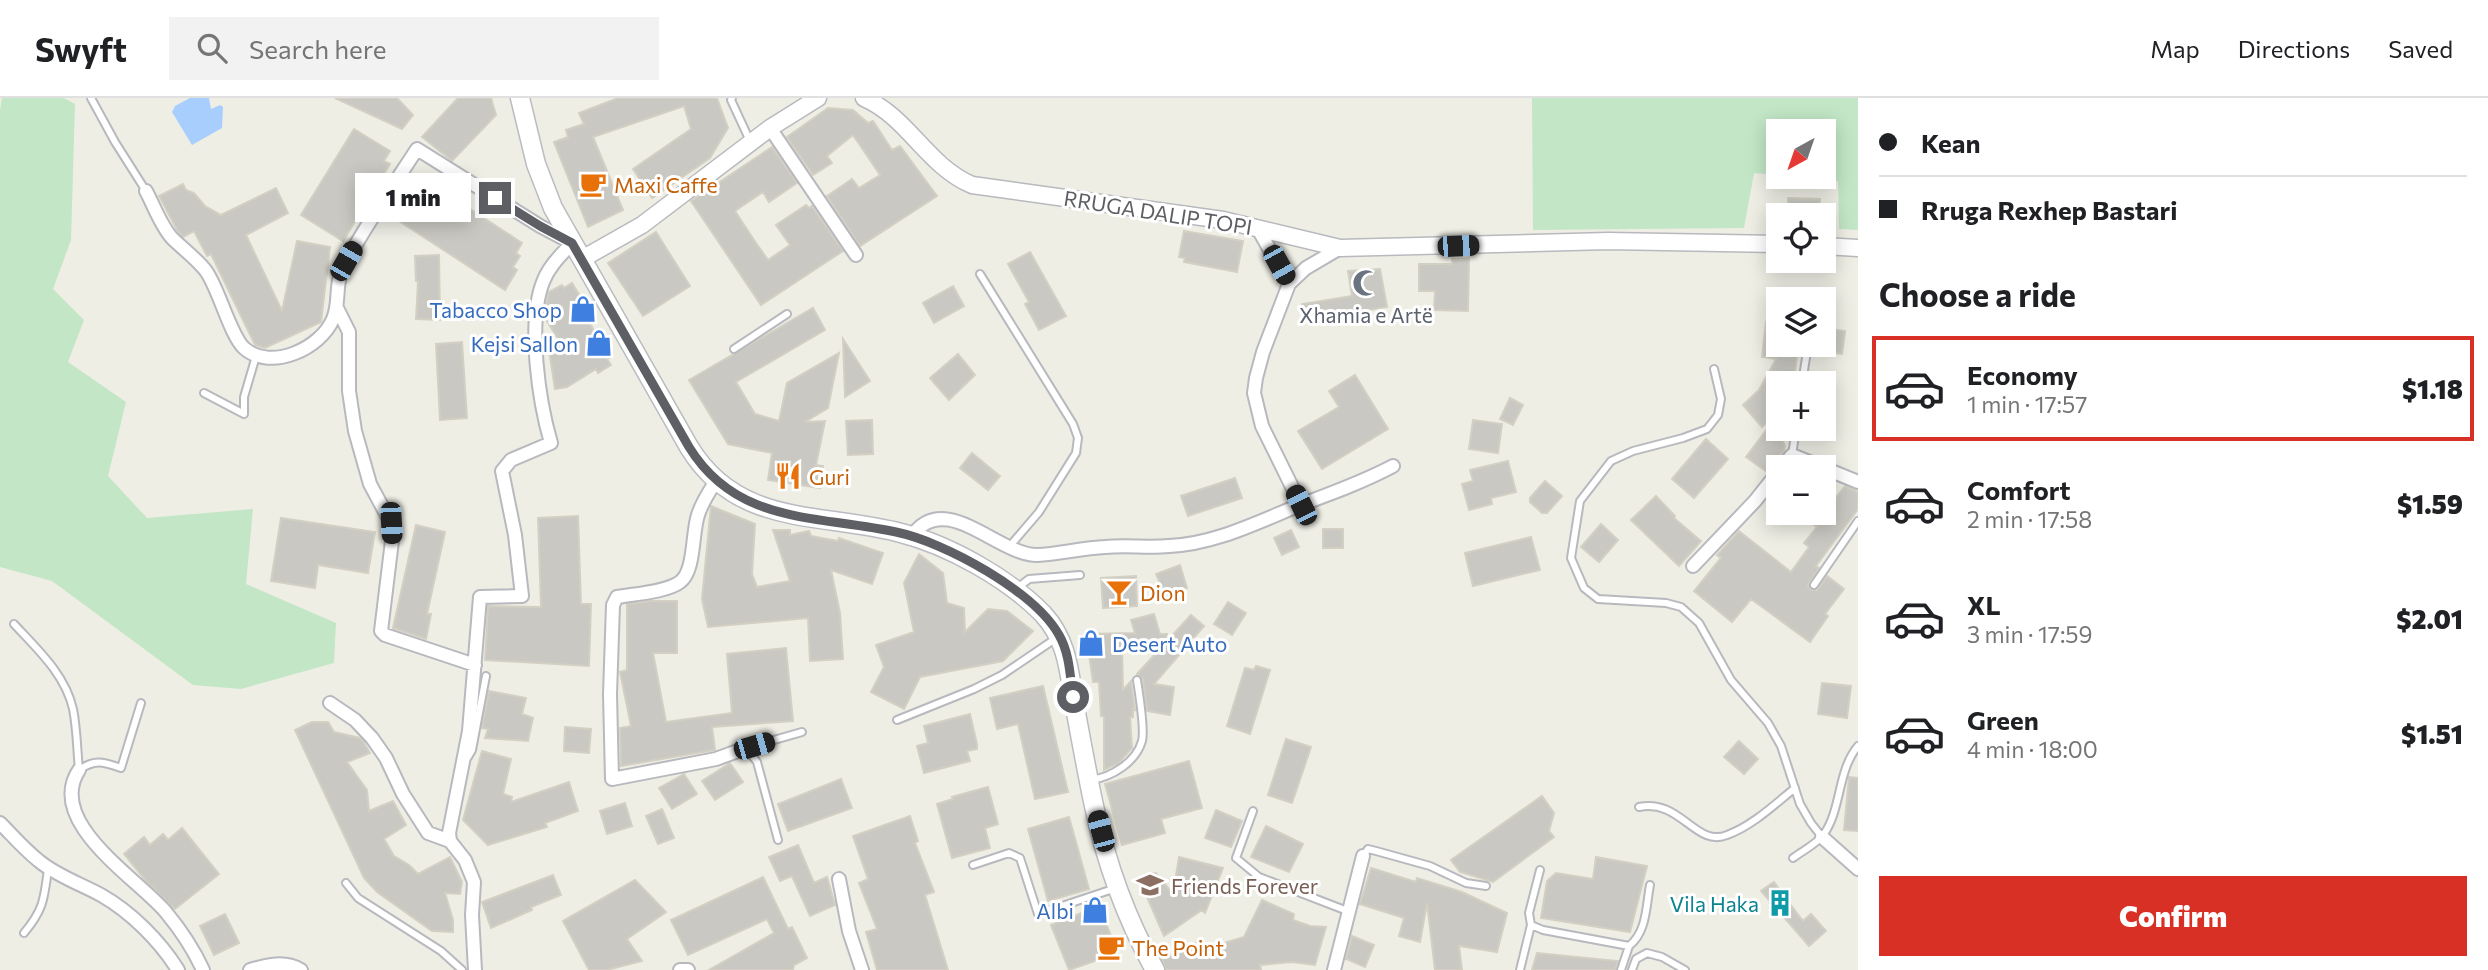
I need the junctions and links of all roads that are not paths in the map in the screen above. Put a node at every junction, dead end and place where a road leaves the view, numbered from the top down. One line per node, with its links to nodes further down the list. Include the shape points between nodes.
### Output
1 (91, 98): 8 (lane)
2 (520, 98): 10 (main road, via 543,187)
3 (732, 98): 7 (lane)
4 (818, 98): 6 (street)
5 (864, 98): 9 (street, RRUGA DALIP TOPI, via 898,120 943,168 972,185)
6 (770, 128): 7 (street); 15 (street)
7 (751, 142): 16 (street, via 642,225)
8 (146, 191): 22 (street, via 170,236 207,272 242,346)
9 (1257, 227): 13 (street, RRUGA DALIP TOPI); 18 (street)
10 (572, 243): 16 (main road); 19 (street, via 417,149 339,275); 42 (street, via 544,280 537,309 538,391 551,443 511,460 502,471 522,596 480,597)
11 (1766, 244): 13 (street, RRUGA DALIP TOPI, via 1672,240)
12 (1836, 247): 14 (street)
13 (1340, 248): 18 (street)
14 (1858, 248)
15 (856, 255)
16 (582, 260): 29 (main road, via 689,447)
17 (980, 274): 35 (lane, via 1078,438 1076,453 1049,497)
18 (1289, 284): 32 (street, via 1263,352 1254,393 1262,426)
19 (337, 308): 22 (street, via 321,337 286,357); 42 (street, via 349,332 349,391 355,430 370,484 391,523 381,631)
20 (787, 314): 21 (lane)
21 (734, 349)
22 (256, 356): 24 (lane, via 244,414)
23 (1714, 369): 54 (lane, via 1721,398 1718,415 1707,429 1611,461 1580,501 1571,558 1584,588 1598,599 1666,603 1681,607 1699,623 1731,680 1768,723 1781,746)
24 (204, 393)
25 (1794, 441): 26 (lane)
26 (1792, 455)
27 (1393, 467): 32 (street)
28 (1836, 473): 30 (street)
29 (716, 481): 34 (main road, via 763,508); 50 (street, via 697,518 687,577 670,588 617,597 613,605 612,779 716,759)
30 (1858, 482)
31 (1766, 487): 36 (street)
32 (1301, 505): 35 (street, via 1236,531 1170,546 1035,555)
33 (1858, 521): 38 (lane)
34 (912, 536): 35 (street, via 919,527 941,519 974,528); 39 (main road, via 970,562)
35 (1009, 547)
36 (1693, 566)
37 (1080, 575): 39 (lane, via 1029,579)
38 (1814, 585)
39 (1015, 590): 41 (main road)
40 (14, 624): 52 (lane, via 68,692)
41 (1060, 636): 47 (lane, via 1002,675); 53 (main road)
42 (475, 665): 51 (street)
43 (486, 676): 51 (lane, via 472,750)
44 (1137, 680): 53 (lane, via 1143,740 1123,767)
45 (141, 703): 52 (lane, via 121,768 99,761)
46 (330, 703): 60 (street, via 372,738 428,833)
47 (897, 720)
48 (802, 732): 50 (lane)
49 (1858, 746): 58 (lane, via 1846,765)
50 (746, 748): 59 (lane, via 757,762)
51 (464, 764): 60 (street)
52 (79, 771): 77 (street, via 70,793 79,825 165,911)
53 (1089, 780): 71 (main road)
54 (1794, 788): 55 (lane, via 1725,837 1707,836 1660,806); 58 (lane)
55 (1639, 807)
56 (1253, 811): 72 (lane, via 1236,858 1259,877)
57 (0, 823): 64 (street)
58 (1822, 837): 62 (lane); 65 (street)
59 (778, 840)
60 (450, 841): 81 (street, via 474,882)
61 (1363, 856): 70 (lane, via 1368,849 1376,850); 72 (street)
62 (1793, 858)
63 (973, 865): 71 (lane, via 1009,853 1020,858 1038,914)
64 (48, 867): 74 (lane, via 38,916); 76 (street, via 129,916 152,936)
65 (1858, 869)
66 (1540, 870): 73 (lane, via 1529,913)
67 (839, 879): 84 (street)
68 (346, 883): 80 (lane, via 358,898 433,945)
69 (1650, 885): 75 (lane, via 1642,929)
70 (1486, 886)
71 (1118, 887): 85 (main road)
72 (1350, 912): 86 (street)
73 (1531, 925): 75 (lane); 87 (lane)
74 (24, 933)
75 (1629, 946): 88 (lane)
76 (178, 970)
77 (203, 970)
78 (250, 970): 79 (street, via 283,964)
79 (301, 970)
80 (462, 970)
81 (475, 970)
82 (680, 970): 83 (street)
83 (688, 970)
84 (862, 970)
85 (1155, 970)
86 (1334, 970)
87 (1520, 970)
88 (1621, 970)
89 (1632, 970): 90 (lane, via 1636,959 1647,953)
90 (1685, 970)

